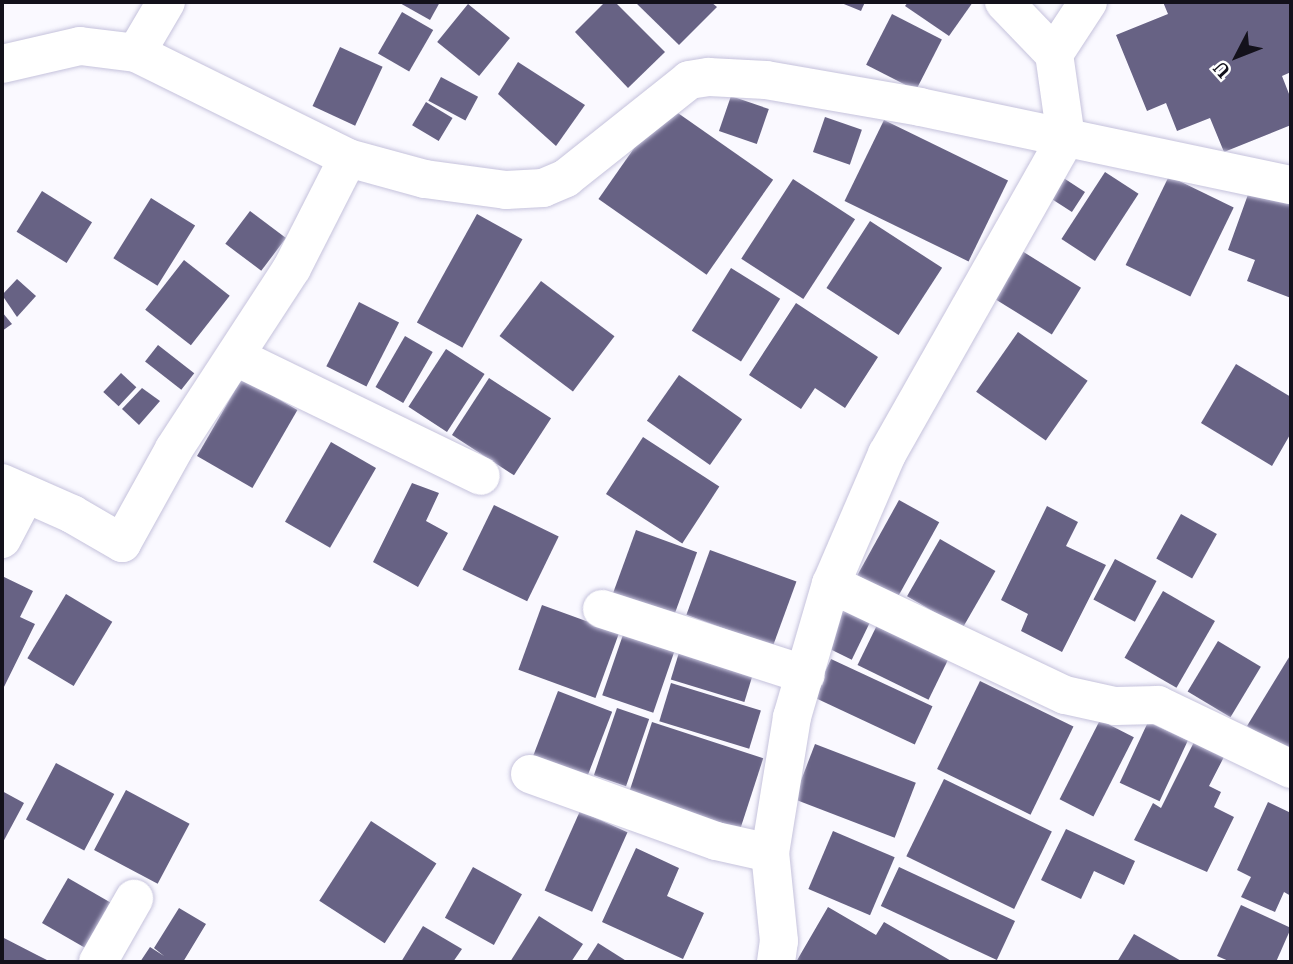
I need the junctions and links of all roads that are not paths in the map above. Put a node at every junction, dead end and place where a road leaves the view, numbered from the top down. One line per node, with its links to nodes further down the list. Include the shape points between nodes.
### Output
1 (166, 2): 4 (street)
2 (1004, 2): 5 (street)
3 (1088, 2): 5 (street)
4 (136, 53): 6 (street, via 80,46); 8 (street)
5 (1054, 54): 7 (street)
6 (2, 64)
7 (1066, 138): 8 (street, via 766,80 709,77 689,80 566,178 543,188 506,190 425,179); 9 (street); 14 (street, via 887,454)
8 (348, 158): 10 (street, via 292,268)
9 (1291, 186)
10 (236, 357): 11 (street); 12 (street, via 174,449 122,543 72,514)
11 (481, 476)
12 (13, 489): 13 (street)
13 (2, 539)
14 (831, 584): 16 (street); 17 (street, via 1065,695 1115,706 1158,705)
15 (602, 609): 16 (street)
16 (806, 675): 19 (street, via 792,717)
17 (1291, 769)
18 (530, 774): 19 (street, via 716,841)
19 (770, 853): 22 (street, via 779,941)
20 (134, 899): 21 (street)
21 (98, 962)
22 (776, 962)

